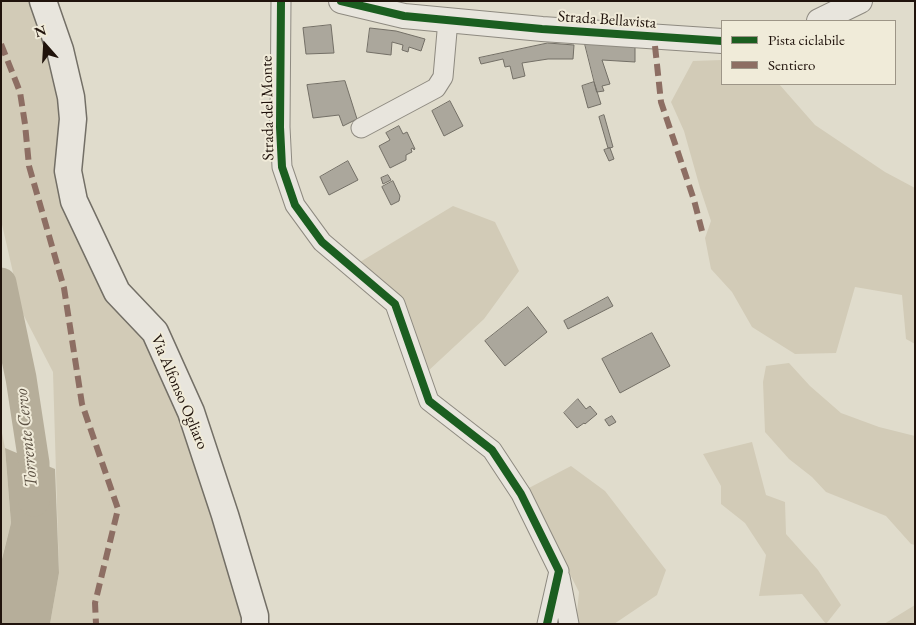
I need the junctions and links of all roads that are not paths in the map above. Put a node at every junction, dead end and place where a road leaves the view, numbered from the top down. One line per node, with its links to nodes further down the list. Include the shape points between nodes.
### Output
1 (43, 1): 10 (main road, Via Alfonso Ogliaro, via 60,50 71,97 73,119 68,171 74,201 117,292 156,332 191,412 225,515)
2 (281, 1): 9 (street, Strada del Monte, via 282,167 295,205 322,242 395,304 429,401 492,450 521,494)
3 (341, 1): 5 (street, Strada Bellavista, via 404,16)
4 (860, 1): 6 (street)
5 (448, 20): 7 (street, Strada Bellavista, via 542,30); 8 (street, via 443,77 436,88)
6 (821, 20)
7 (721, 41)
8 (361, 128)
9 (559, 570): 11 (street); 12 (street, Strada del Monte)
10 (255, 624)
11 (547, 624)
12 (569, 624)

